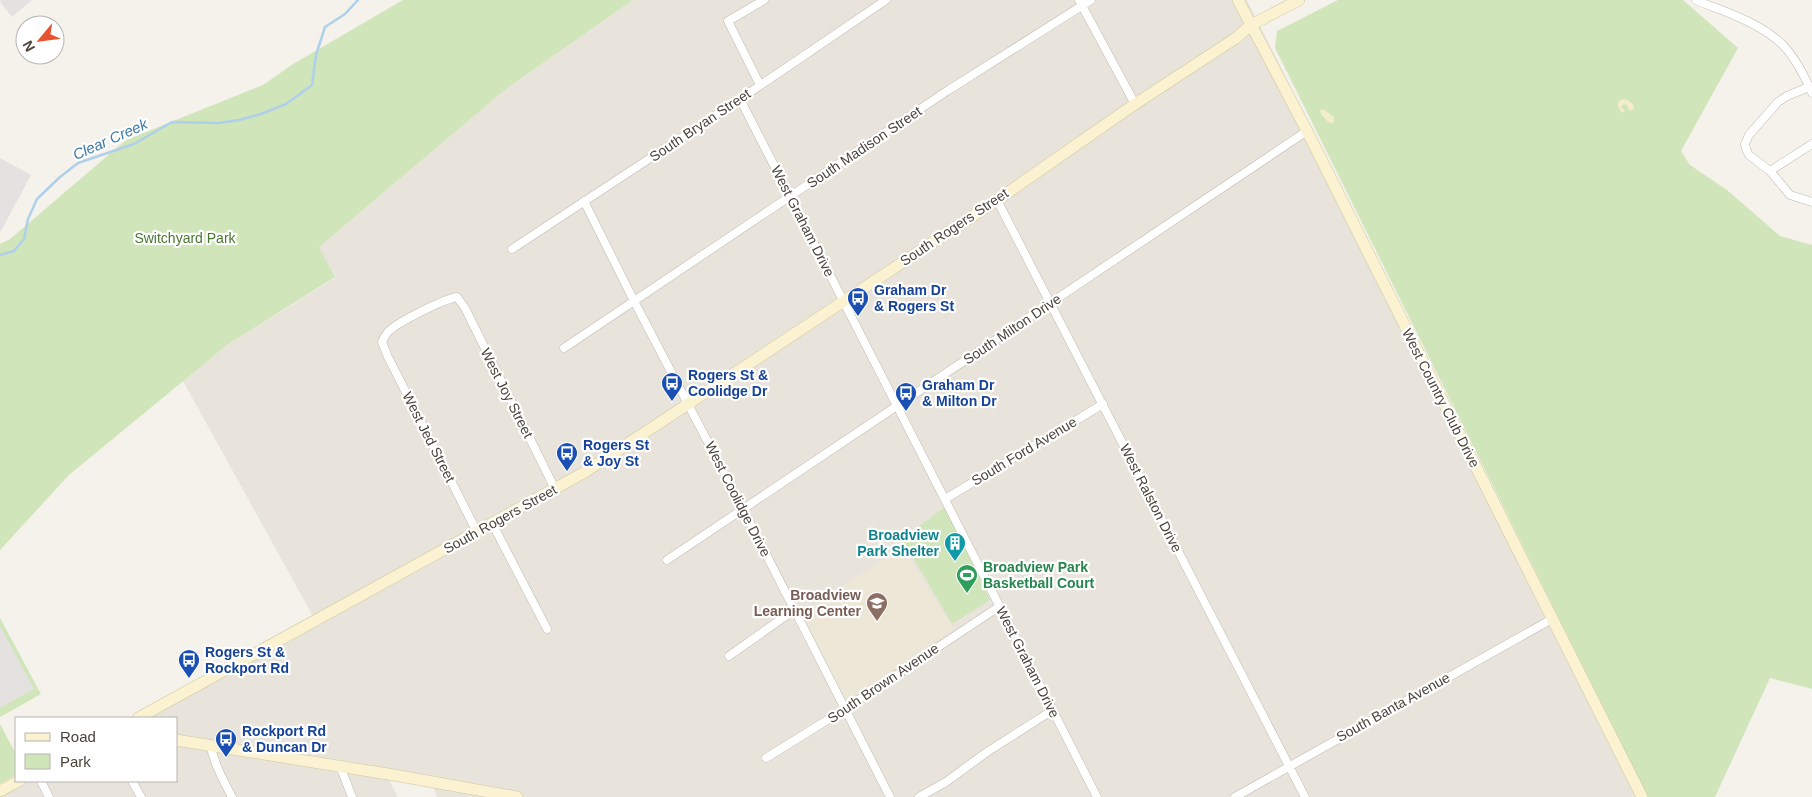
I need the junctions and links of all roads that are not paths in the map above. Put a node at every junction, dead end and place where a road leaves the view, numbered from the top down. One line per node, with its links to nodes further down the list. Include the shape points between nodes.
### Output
1 (764, 0): 9 (street, via 728,21)
2 (886, 0): 9 (street, South Bryan Street)
3 (1091, 0): 7 (street, South Madison Street)
4 (1238, 0): 8 (street, West Country Club Drive)
5 (1299, 0): 8 (street, South Rogers Street)
6 (1696, 0): 10 (street, via 1775,37 1793,55)
7 (1080, 3): 12 (street); 16 (street, South Madison Street)
8 (1251, 25): 12 (street, South Rogers Street); 13 (street, West Country Club Drive)
9 (760, 85): 11 (street, South Bryan Street)
10 (1811, 90): 15 (street, via 1782,99 1749,135 1746,149)
11 (740, 99): 16 (street, West Graham Drive); 18 (street, South Bryan Street)
12 (1135, 104): 17 (street, South Rogers Street)
13 (1306, 131): 24 (street, South Milton Drive); 37 (street, West Country Club Drive)
14 (1812, 144): 15 (street)
15 (1770, 171): 19 (street, via 1790,195)
16 (790, 196): 22 (street, South Madison Street); 23 (street, West Graham Drive)
17 (997, 200): 23 (street, South Rogers Street); 24 (street, West Ralston Drive)
18 (584, 202): 20 (street, South Bryan Street); 22 (street, West Coolidge Drive)
19 (1812, 202)
20 (512, 249)
21 (457, 297): 29 (street, West Joy Street); 33 (street, West Jed Street, via 400,324 388,332 382,342)
22 (634, 301): 25 (street, South Madison Street); 26 (street, West Coolidge Drive)
23 (844, 301): 26 (street, South Rogers Street); 28 (street, West Graham Drive)
24 (1051, 302): 27 (street, West Ralston Drive); 28 (street, South Milton Drive)
25 (564, 348)
26 (689, 404): 29 (street, South Rogers Street); 31 (street, West Coolidge Drive)
27 (1103, 404): 30 (street, South Ford Avenue); 47 (street, West Ralston Drive)
28 (898, 406): 30 (street, West Graham Drive); 31 (street, South Milton Drive)
29 (555, 489): 32 (street, South Rogers Street)
30 (945, 499): 35 (street, West Graham Drive)
31 (743, 509): 34 (street, South Milton Drive); 36 (street, West Coolidge Drive)
32 (492, 523): 33 (street, South Rogers Street); 38 (street)
33 (477, 532): 42 (street, South Rogers Street)
34 (667, 560)
35 (1000, 606): 40 (street, South Brown Avenue); 41 (street, West Graham Drive)
36 (794, 610): 39 (street); 40 (street, West Coolidge Drive)
37 (1552, 619): 47 (street, South Banta Avenue); 62 (street, West Country Club Drive)
38 (547, 629)
39 (729, 656)
40 (845, 709): 45 (street, South Brown Avenue); 57 (street, West Coolidge Drive)
41 (1053, 710): 58 (street); 59 (street, West Graham Drive)
42 (140, 717)
43 (178, 740): 44 (street)
44 (210, 744): 46 (street); 54 (street)
45 (766, 758)
46 (340, 766): 55 (street); 56 (street)
47 (1289, 766): 60 (street, South Banta Avenue); 61 (street, West Ralston Drive)
48 (17, 782): 51 (street)
49 (42, 782): 52 (street)
50 (133, 782): 53 (street)
51 (0, 791)
52 (49, 797)
53 (141, 797)
54 (232, 797)
55 (352, 797)
56 (517, 797)
57 (890, 797)
58 (919, 797)
59 (1097, 797)
60 (1235, 797)
61 (1305, 797)
62 (1642, 797)

